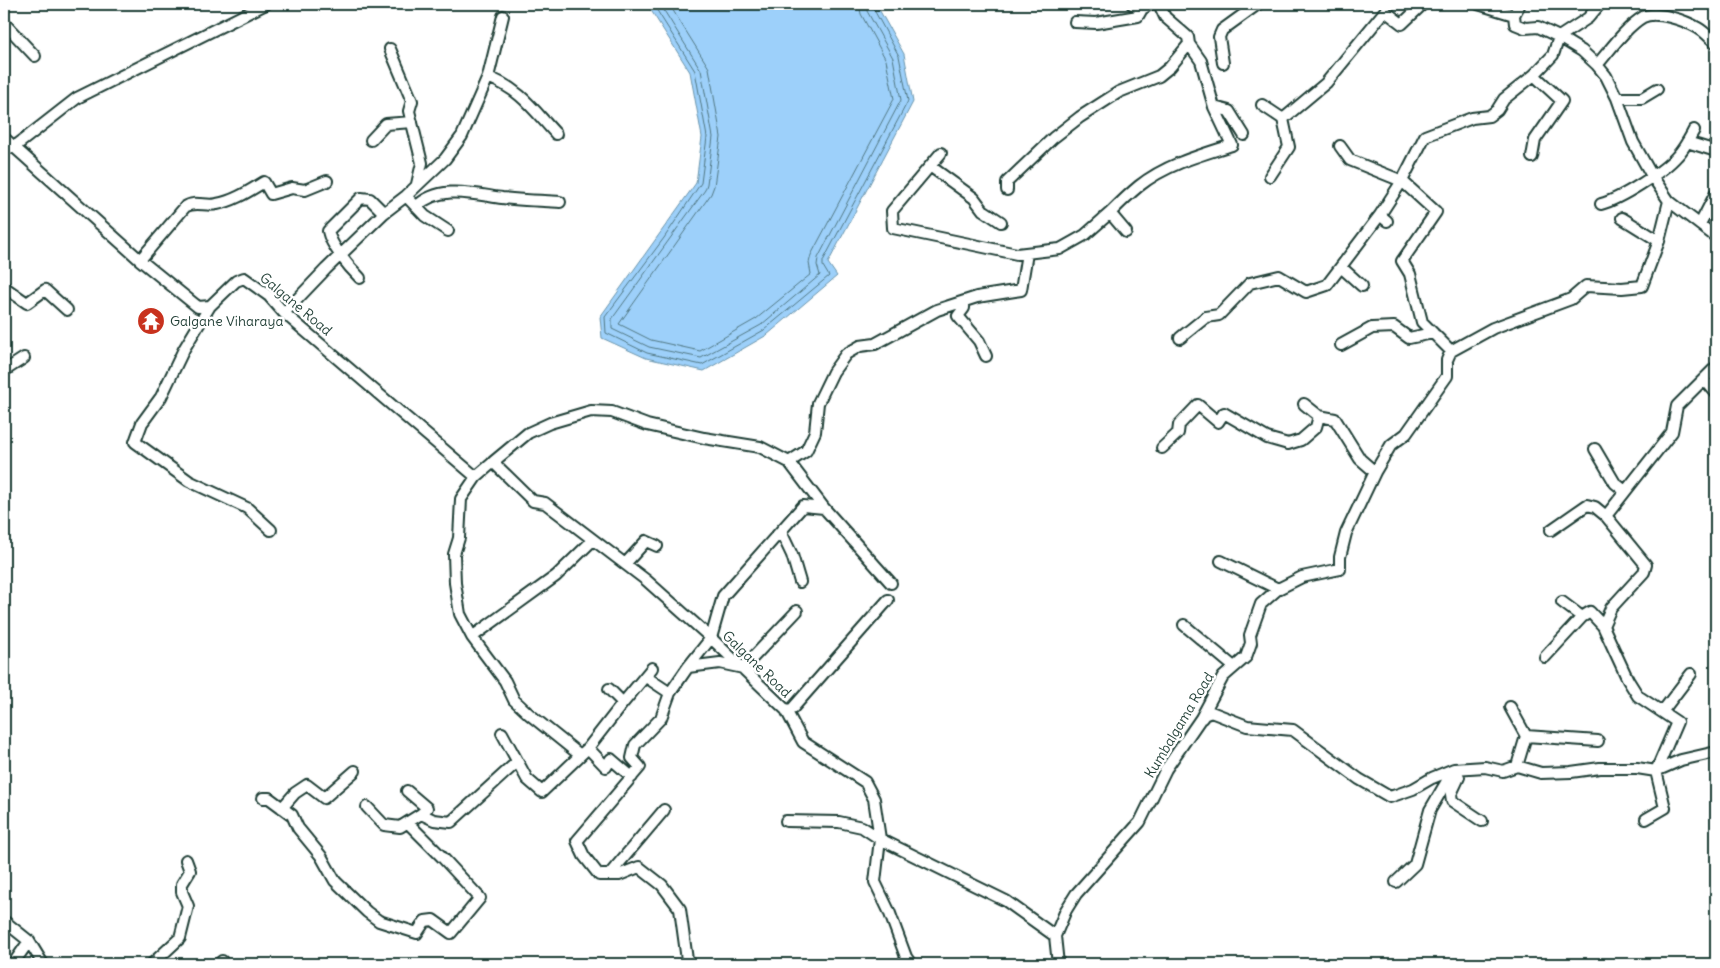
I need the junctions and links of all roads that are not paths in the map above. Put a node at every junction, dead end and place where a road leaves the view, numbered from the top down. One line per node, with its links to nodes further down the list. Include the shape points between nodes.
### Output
1 (266, 4): 36 (street, via 77,98)
2 (1132, 4): 9 (street)
3 (1159, 4): 16 (street, via 1164,17 1188,37)
4 (1258, 4): 19 (street, via 1222,30 1219,37)
5 (1423, 4): 27 (street, via 1402,24 1385,12 1326,83)
6 (1478, 4): 10 (street)
7 (1520, 4): 10 (street)
8 (1600, 4): 14 (street, via 1588,18)
9 (1146, 6): 12 (street, via 1138,16 1096,23)
10 (1514, 15): 14 (street, via 1515,24 1525,28 1538,27)
11 (503, 16): 22 (street)
12 (1075, 22)
13 (4, 23): 18 (street)
14 (1559, 37): 20 (street); 21 (street, via 1553,55)
15 (1716, 43): 20 (street, via 1698,28 1668,16 1645,16)
16 (1189, 44): 26 (street, via 1201,61); 46 (street, via 1159,76 1120,92 1053,138 1007,182)
17 (390, 49): 28 (street, via 412,101 409,111)
18 (35, 56)
19 (1223, 64)
20 (1597, 64): 24 (street)
21 (1534, 74): 39 (street, via 1562,101 1535,140); 44 (street, via 1489,116 1472,118 1425,136)
22 (488, 77): 30 (street, via 521,95); 45 (street, via 462,136 444,159)
23 (1657, 88): 24 (street, via 1642,98)
24 (1617, 98): 42 (street, via 1633,142)
25 (1262, 105): 27 (street)
26 (1214, 107): 31 (street, via 1229,110); 54 (street, via 1232,145 1168,168 1140,185)
27 (1283, 119): 41 (street, via 1289,147)
28 (412, 122): 33 (street, via 386,124); 45 (street, via 422,164)
29 (1694, 130): 34 (street)
30 (556, 134)
31 (1244, 135)
32 (4, 138): 36 (street)
33 (371, 140)
34 (1687, 142): 37 (street); 42 (street, via 1676,157)
35 (1340, 146): 44 (street, via 1350,160)
36 (13, 148): 64 (street)
37 (1716, 150)
38 (941, 153): 40 (street)
39 (1532, 157)
40 (930, 166): 56 (street); 62 (street, via 892,211 893,228 1017,254)
41 (1270, 176)
42 (1652, 176): 49 (street); 51 (street, via 1614,201)
43 (327, 181): 64 (street, via 305,190 292,188 271,194 264,182 238,197 215,205 190,204)
44 (1402, 181): 65 (street, via 1383,218); 73 (street, via 1436,212 1402,261 1410,274 1422,322)
45 (417, 184): 48 (street)
46 (1007, 190)
47 (1716, 192): 57 (street)
48 (406, 196): 52 (street); 53 (street)
49 (1669, 201): 57 (street); 61 (street)
50 (560, 202): 52 (street, via 468,192 432,196)
51 (1601, 204)
52 (416, 206): 58 (street)
53 (384, 213): 63 (street); 63 (street, via 370,198 361,198 330,227 329,238)
54 (1110, 213): 59 (street); 62 (street, via 1086,236 1060,249)
55 (1622, 218): 61 (street)
56 (1000, 222)
57 (1700, 224): 60 (street)
58 (448, 231)
59 (1126, 232)
60 (1716, 237)
61 (1659, 241): 76 (street, via 1642,286 1586,286 1570,299 1493,328)
62 (1027, 253): 69 (street, via 1021,290)
63 (342, 256): 66 (street); 72 (street)
64 (140, 260): 70 (street, via 198,307)
65 (1341, 267): 67 (street); 74 (street, via 1327,285 1306,292 1279,276 1250,283 1219,315 1206,317)
66 (360, 278)
67 (1362, 286)
68 (4, 287): 71 (street, via 27,303 45,290)
69 (964, 302): 77 (street, via 958,316); 89 (street, via 937,310 875,344 860,346 846,354 818,403 815,432 806,451)
70 (210, 306): 72 (street, Galgane Road, via 236,281 244,278); 95 (street, via 161,397 142,423 135,442 189,481 248,508)
71 (67, 310)
72 (284, 312): 91 (street, Galgane Road)
73 (1433, 334): 75 (street, via 1409,338 1394,326 1372,328); 76 (street)
74 (1180, 338)
75 (1341, 345)
76 (1451, 351): 90 (street, Kumbalgama Road, via 1447,360 1447,376 1406,434 1391,444)
77 (986, 356)
78 (24, 358): 80 (street)
79 (1716, 367): 81 (street)
80 (4, 371)
81 (1704, 379): 82 (street); 92 (street, via 1677,406 1672,432)
82 (1716, 392)
83 (1304, 404): 85 (street)
84 (573, 416): 88 (street, via 531,431)
85 (1319, 416): 86 (street, via 1316,427 1301,440 1288,444 1267,438 1224,413 1218,422 1198,405); 90 (street, via 1335,419 1360,459)
86 (1162, 448)
87 (1595, 449): 92 (street, via 1615,483)
88 (493, 462): 89 (street, via 528,433 550,422 591,411 612,412 647,425 760,447); 91 (street); 98 (street, Galgane Road, via 533,501 545,503)
89 (789, 462): 93 (street)
90 (1375, 472): 104 (street, Kumbalgama Road, via 1346,533 1340,568 1302,577)
91 (476, 477): 111 (street, via 461,499 459,538 454,554 460,614)
92 (1625, 491): 94 (street)
93 (824, 508): 97 (street, via 803,506); 103 (street)
94 (1606, 516): 96 (street, via 1587,505); 110 (street, via 1646,565 1644,572 1611,608)
95 (271, 530)
96 (1552, 530)
97 (781, 532): 102 (street); 112 (street, via 723,596)
98 (593, 540): 101 (street, Galgane Road); 111 (street, via 556,576)
99 (657, 546): 101 (street, via 646,541)
100 (1221, 562): 104 (street)
101 (625, 564): 112 (street, Galgane Road)
102 (800, 582)
103 (891, 583)
104 (1278, 589): 115 (street, Kumbalgama Road, via 1261,604 1246,657)
105 (888, 600): 122 (street, via 792,708)
106 (1562, 602): 108 (street)
107 (797, 611): 116 (street)
108 (1582, 617): 110 (street, via 1590,612); 113 (street)
109 (1184, 625): 115 (street)
110 (1603, 626): 123 (street, via 1638,696)
111 (472, 637): 128 (street, via 505,681 514,700)
112 (710, 638): 114 (street); 116 (street, Galgane Road)
113 (1545, 657)
114 (688, 667): 116 (street, via 720,663); 119 (street)
115 (1234, 667): 124 (street, Kumbalgama Road, via 1223,678)
116 (743, 668): 122 (street, Galgane Road)
117 (1691, 674): 123 (street)
118 (609, 690): 120 (street)
119 (670, 692): 120 (street, via 649,672); 135 (street, via 662,718 635,745 632,758 640,767)
120 (623, 703): 128 (street)
121 (1510, 707): 126 (street)
122 (786, 710): 146 (street, Galgane Road, via 803,742 865,782 874,799)
123 (1662, 712): 134 (street, via 1677,722)
124 (1201, 718): 132 (street, via 1211,712 1247,726 1294,730 1358,779 1390,797); 151 (street, Kumbalgama Road, via 1166,769 1140,822 1076,894)
125 (502, 733): 130 (street)
126 (1526, 736): 127 (street); 131 (street)
127 (1598, 741)
128 (584, 752): 130 (street, via 542,792 527,779); 135 (street, via 606,767 611,759)
129 (1716, 752): 134 (street, via 1681,760)
130 (517, 762): 141 (street, via 451,822)
131 (1517, 766): 132 (street, via 1503,771 1485,767); 134 (street, via 1542,773 1600,768)
132 (1454, 769): 144 (street, via 1459,777 1451,794 1452,801); 149 (street, via 1430,810 1415,864)
133 (355, 771): 139 (street, via 324,798 307,785 294,793)
134 (1656, 771): 142 (street, via 1665,808)
135 (632, 777): 148 (street, via 578,841 584,856 599,875)
136 (407, 791): 141 (street, via 427,808)
137 (263, 798): 139 (street, via 269,798)
138 (367, 807): 145 (street, via 384,825 400,827)
139 (282, 808): 145 (street, via 292,815 335,880 366,912 379,921 417,933 425,921 433,920 451,933 480,898)
140 (664, 810): 148 (street)
141 (421, 814): 145 (street)
142 (1646, 819)
143 (786, 820): 146 (street, via 839,822 862,827)
144 (1482, 821)
145 (408, 822)
146 (880, 839): 151 (street, via 1006,901); 157 (street, Galgane Road, via 875,882)
147 (186, 860): 156 (street, via 190,871 182,884 182,892 188,906 180,938)
148 (609, 875): 153 (street, via 620,875 639,867 662,885 680,910)
149 (1396, 882)
150 (4, 921): 152 (street)
151 (1055, 936): 158 (street, Kumbalgama Road)
152 (29, 941): 154 (street); 155 (street)
153 (687, 960)
154 (13, 964)
155 (43, 964)
156 (152, 964)
157 (911, 964)
158 (1058, 964)

